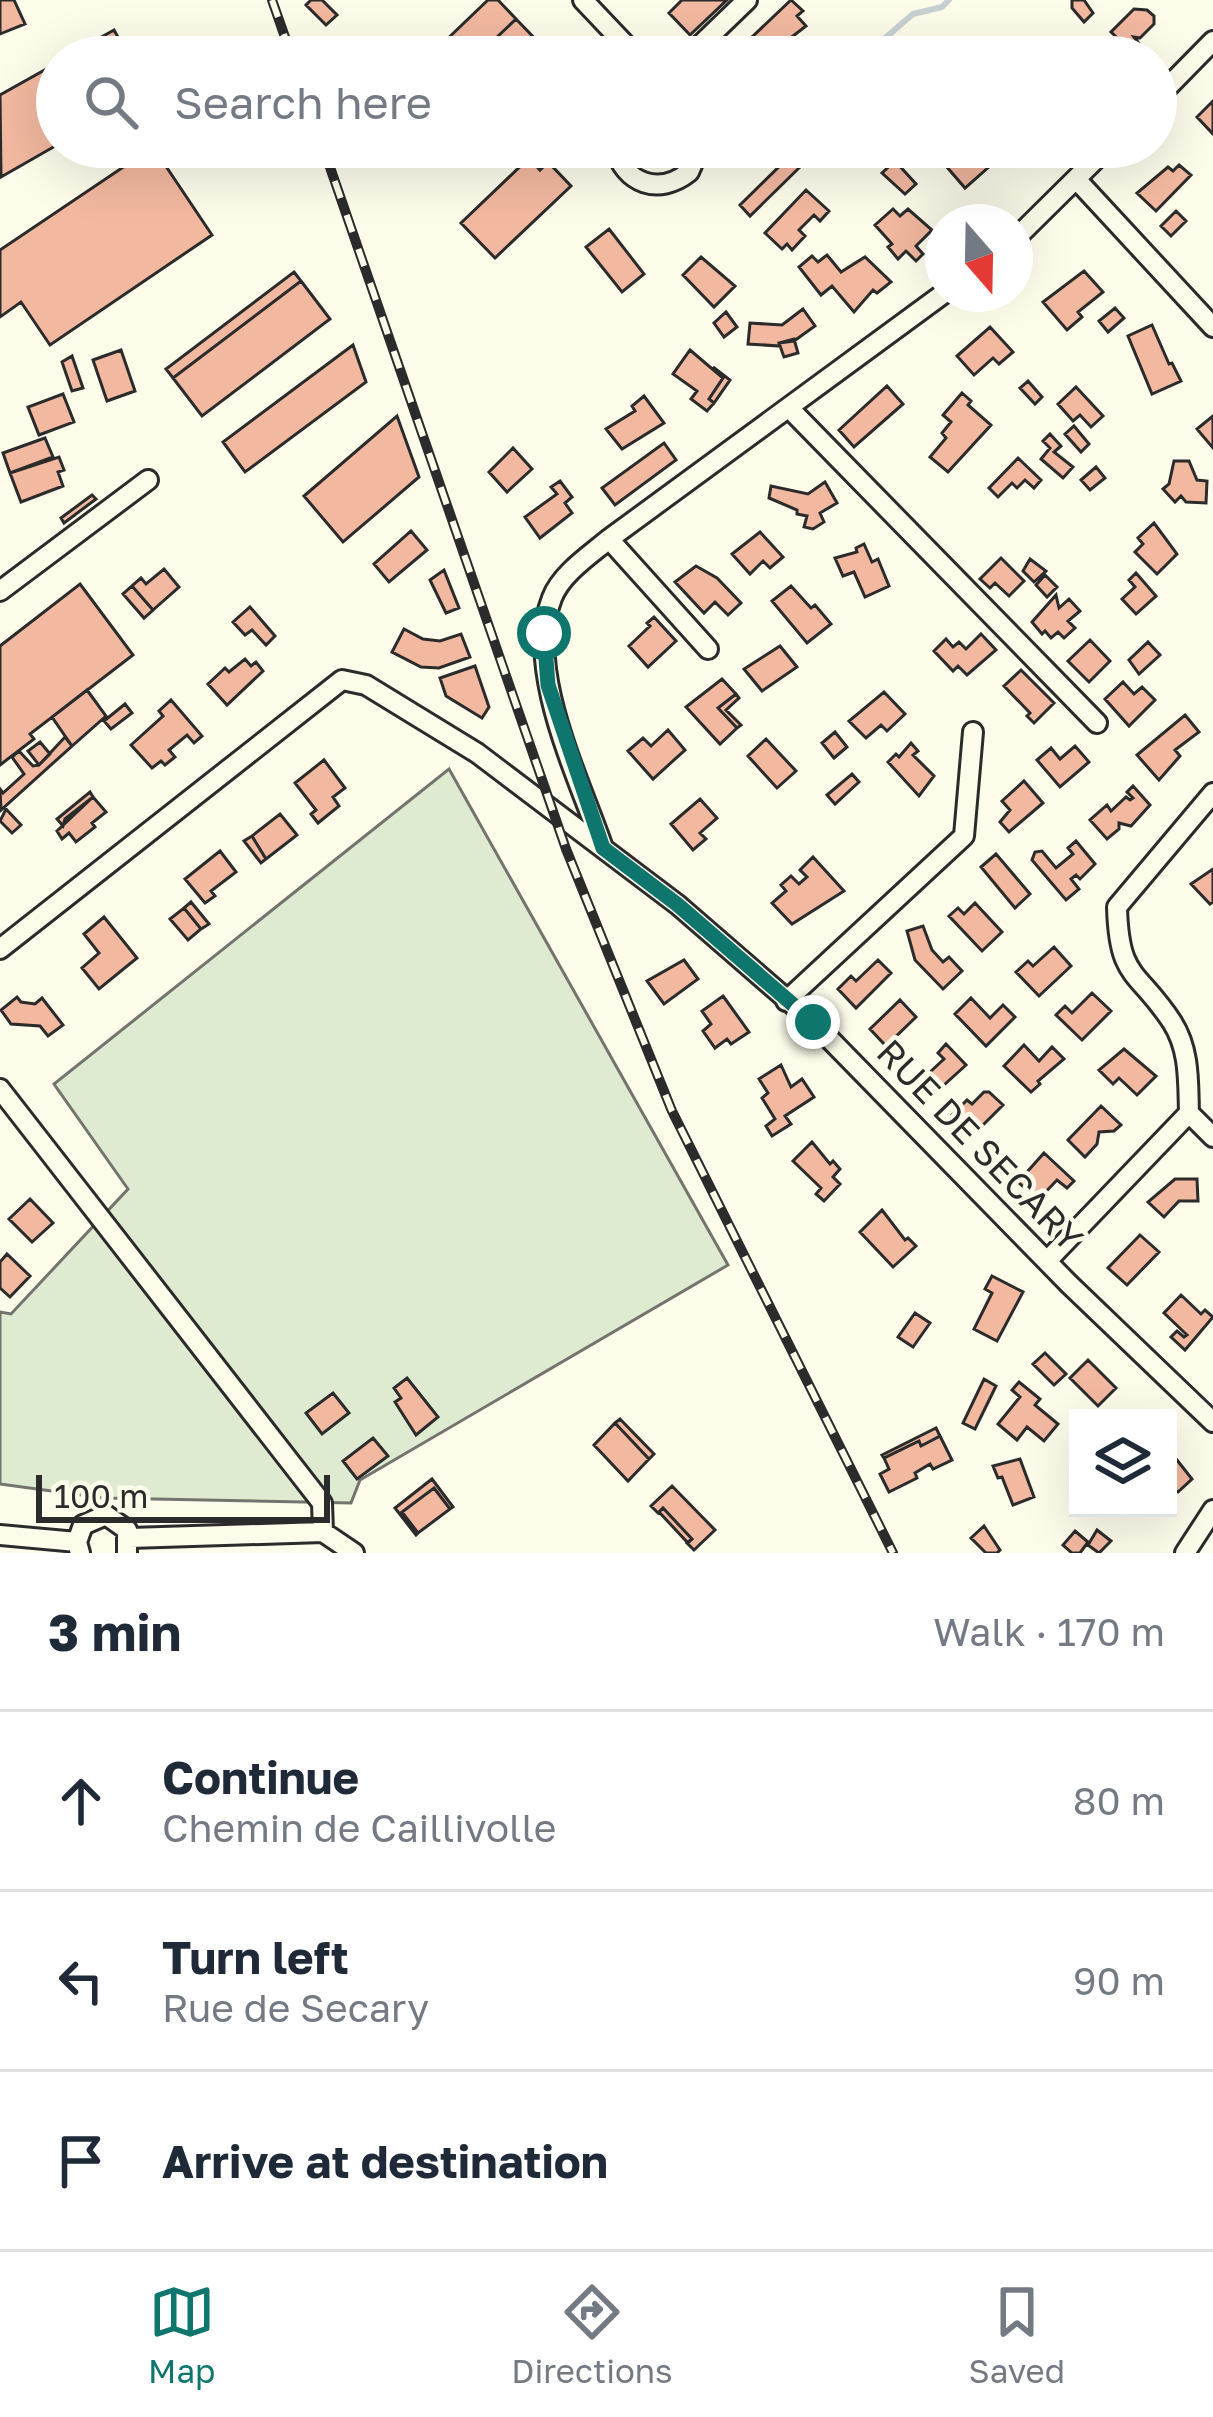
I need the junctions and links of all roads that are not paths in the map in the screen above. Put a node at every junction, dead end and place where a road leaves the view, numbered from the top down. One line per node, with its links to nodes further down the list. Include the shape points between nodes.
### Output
1 (583, 0): 3 (street)
2 (747, 0): 6 (street)
3 (612, 31): 4 (street); 5 (street)
4 (614, 36)
5 (617, 36)
6 (710, 36)
7 (1213, 41): 8 (street)
8 (1177, 78)
9 (625, 168): 10 (street, via 660,185)
10 (691, 168)
11 (1087, 168): 12 (street)
12 (1076, 179): 13 (street); 15 (street)
13 (1033, 221)
14 (925, 307): 16 (street)
15 (1213, 327)
16 (788, 408): 18 (street); 21 (street)
17 (148, 480): 19 (street)
18 (609, 539): 20 (street); 24 (street, via 553,594 544,633 548,685)
19 (0, 591)
20 (708, 649)
21 (1097, 723)
22 (974, 732): 26 (street, via 964,836)
23 (1213, 793): 28 (street, via 1118,908 1118,948 1174,1024 1189,1066)
24 (603, 848): 25 (street, RUE DE SECARY, via 477,752 366,685 342,680); 26 (street, RUE DE SECARY)
25 (0, 949)
26 (786, 1001): 30 (street, RUE DE SECARY)
27 (0, 1089): 33 (street, via 322,1503)
28 (1189, 1114): 29 (street); 30 (street)
29 (1213, 1137)
30 (1047, 1261): 31 (street, RUE DE SECARY)
31 (1213, 1422)
32 (1213, 1510): 38 (street)
33 (323, 1532): 35 (street); 37 (street)
34 (0, 1534): 36 (street)
35 (128, 1546): 36 (street, via 122,1523 106,1515 83,1525)
36 (79, 1547)
37 (354, 1553)
38 (1185, 1553)

